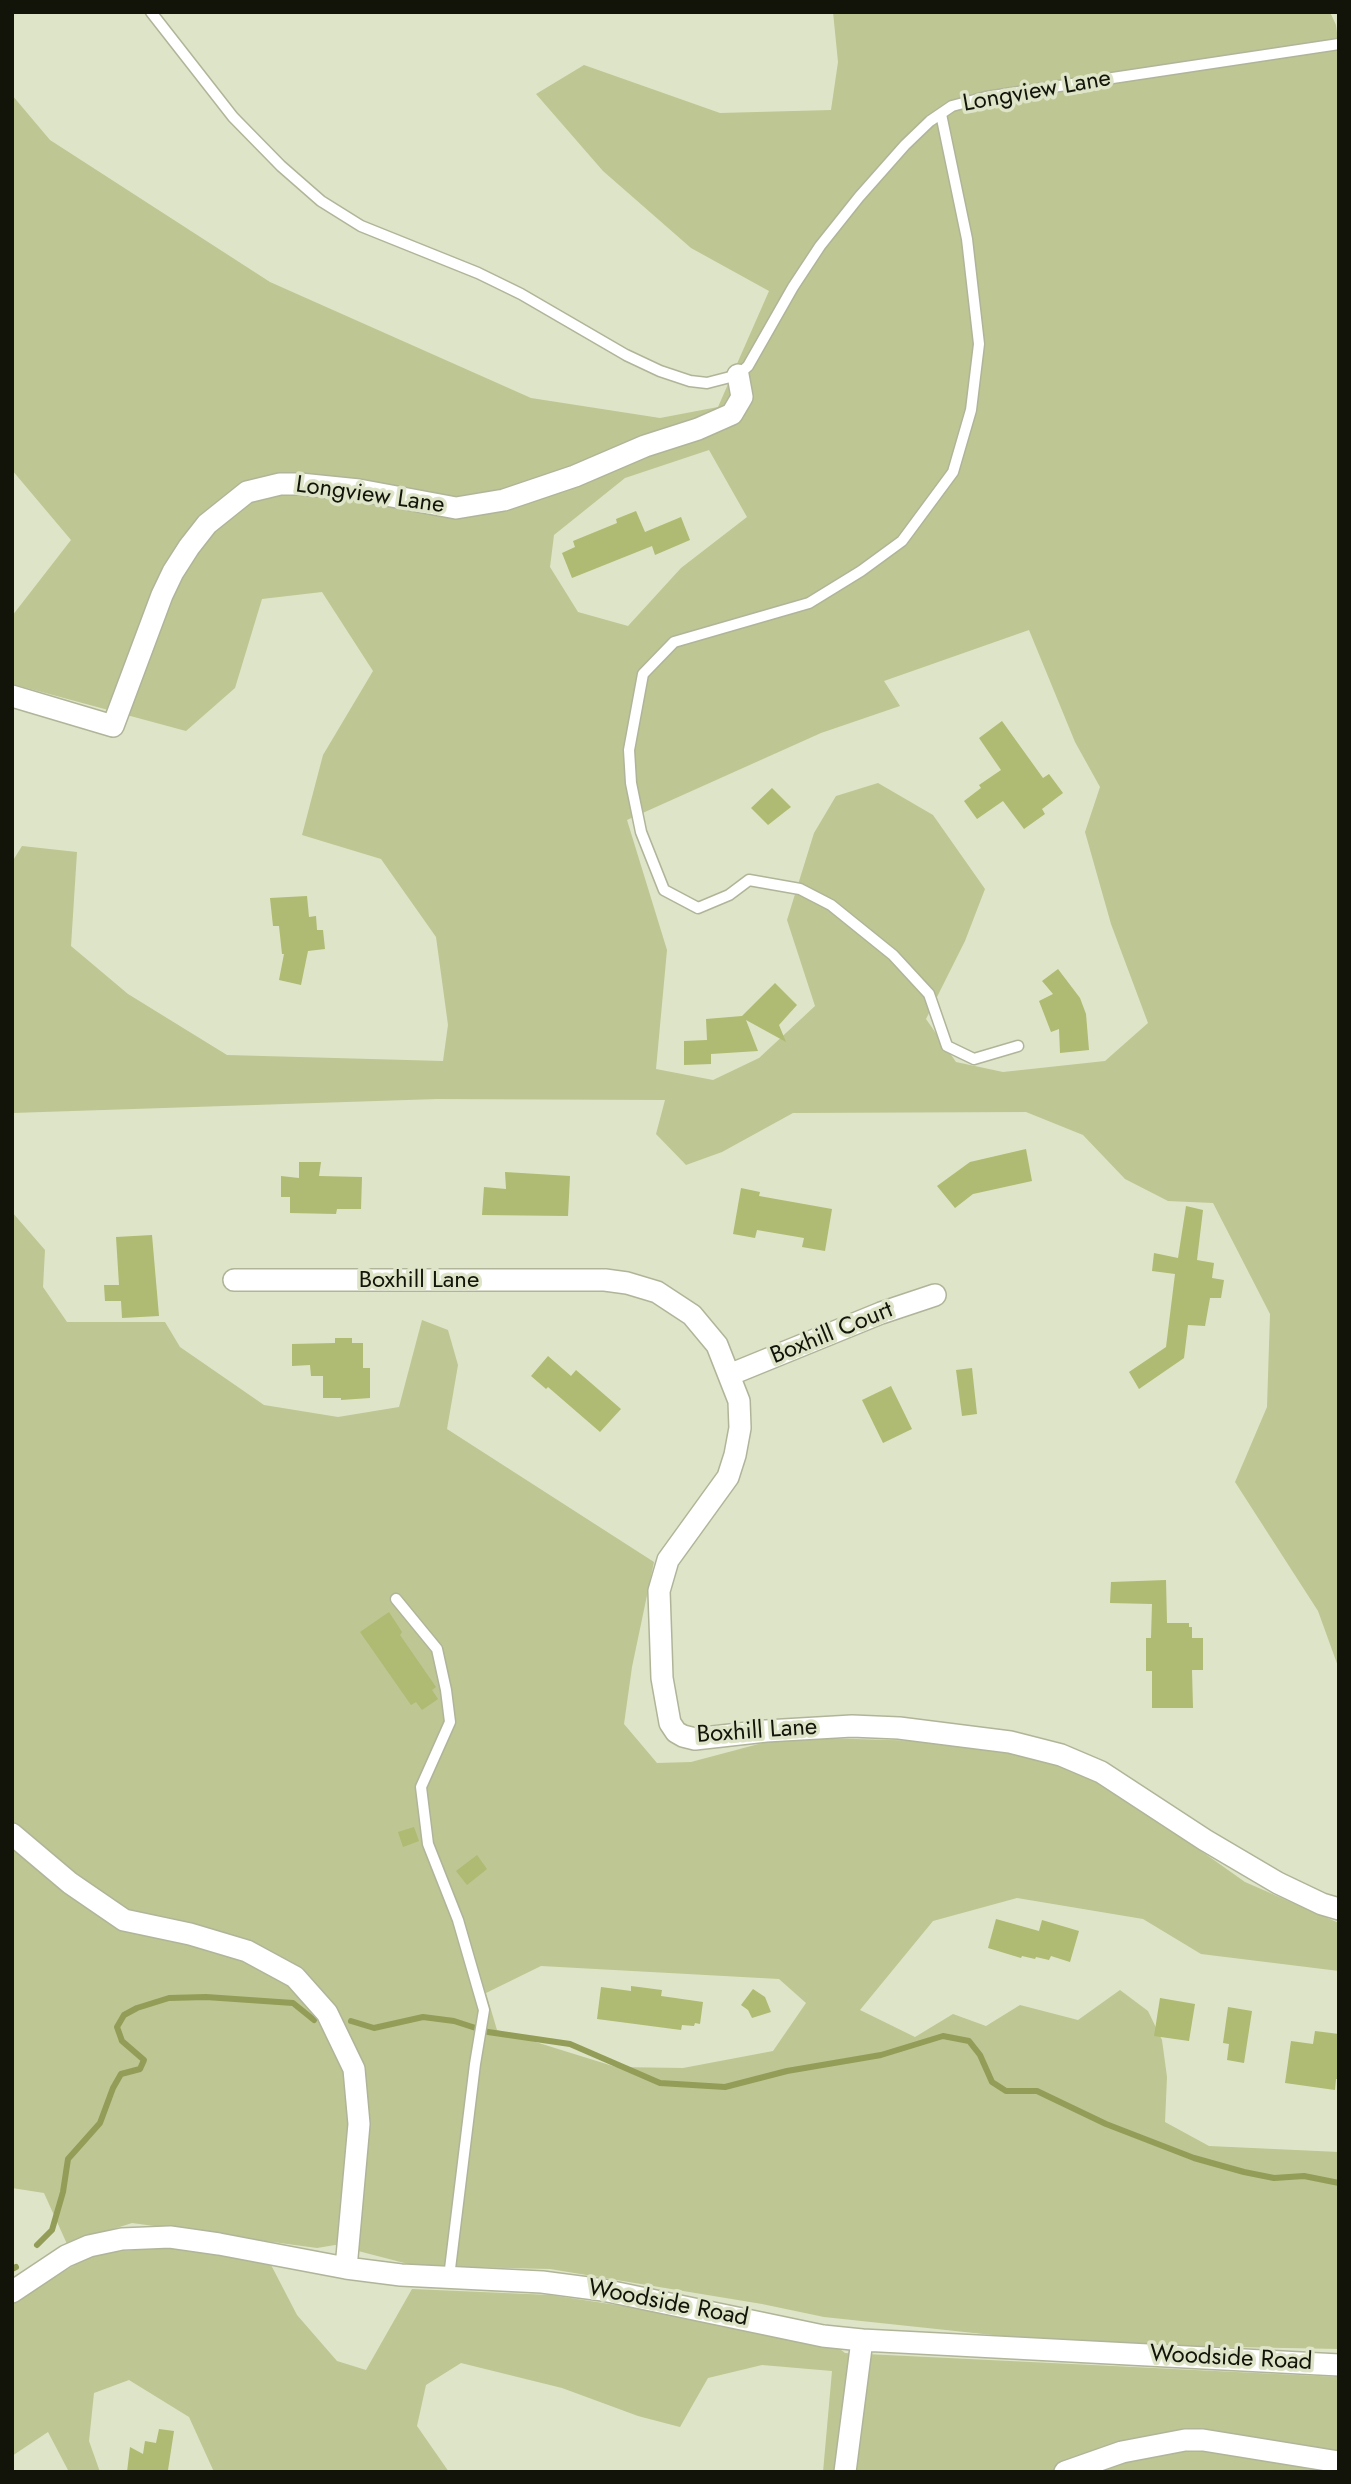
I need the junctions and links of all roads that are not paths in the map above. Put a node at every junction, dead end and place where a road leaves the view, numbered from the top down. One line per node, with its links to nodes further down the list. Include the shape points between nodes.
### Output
1 (151, 12): 4 (lane, via 233,117 272,157 321,201 361,226 489,278 660,371 707,383)
2 (1339, 44): 3 (lane, Longview Lane, via 986,97)
3 (941, 114): 4 (lane, Longview Lane, via 905,145 828,236 757,353); 6 (lane, via 967,239 979,344 971,410 953,472 902,541 809,603 674,642 643,674 628,750 642,832 664,890 698,908 729,895 749,880 800,889 831,905 893,955 929,993 947,1046 974,1059)
4 (738, 375): 5 (street, Longview Lane, via 742,397 732,414 504,500 456,508 300,484 247,492 207,524 173,572 113,726)
5 (12, 696)
6 (1018, 1046)
7 (234, 1280): 9 (street, Boxhill Lane, via 627,1283 657,1292 692,1315 717,1345)
8 (935, 1295): 9 (street, Boxhill Court)
9 (729, 1375): 12 (street, Boxhill Lane, via 738,1401 740,1428 728,1477 668,1560 659,1591 662,1678 670,1723 676,1732 695,1739 852,1726 900,1728 1010,1742 1061,1755 1101,1772 1278,1883)
10 (396, 1599): 14 (lane, via 438,1649 450,1722 421,1787 428,1844 458,1920 484,2010)
11 (12, 1834): 13 (street, via 70,1883 124,1920 247,1951 295,1977 327,2013 354,2069 359,2124)
12 (1339, 1909)
13 (346, 2268): 14 (street, Woodside Road); 15 (street, Woodside Road, via 182,2239 122,2239 66,2256)
14 (449, 2277): 16 (street, Woodside Road, via 542,2281 603,2290)
15 (12, 2292)
16 (862, 2340): 17 (street, Woodside Road); 19 (street)
17 (1339, 2365)
18 (1339, 2462): 20 (street, via 1185,2440 1122,2452)
19 (845, 2472)
20 (1065, 2472)

